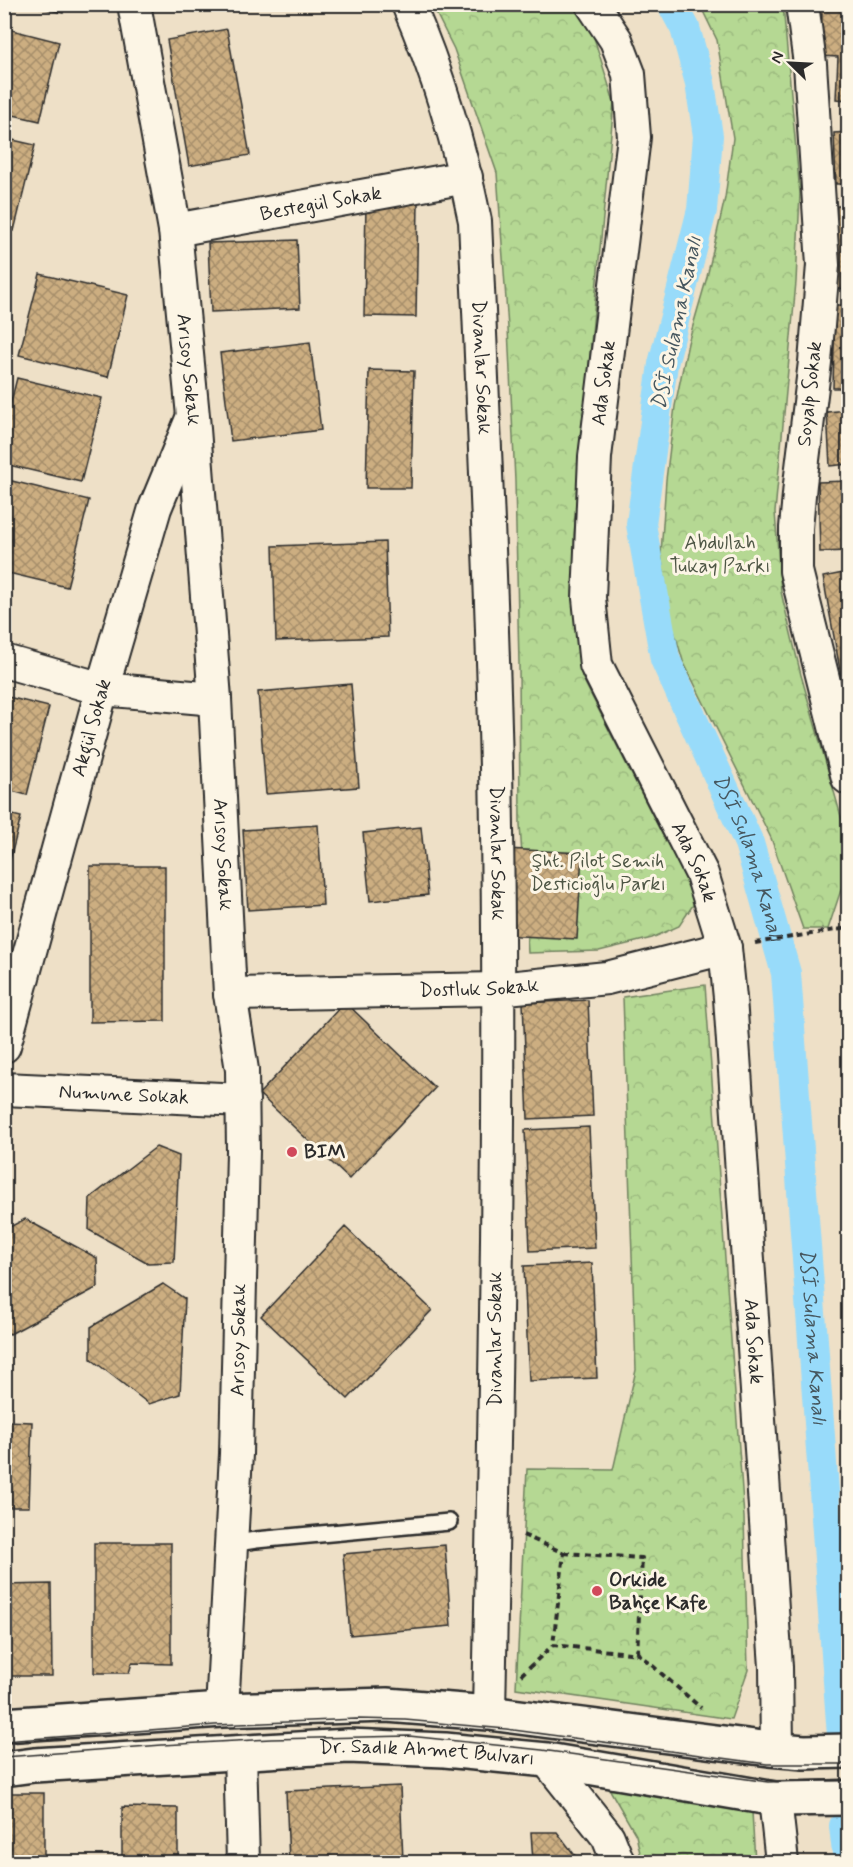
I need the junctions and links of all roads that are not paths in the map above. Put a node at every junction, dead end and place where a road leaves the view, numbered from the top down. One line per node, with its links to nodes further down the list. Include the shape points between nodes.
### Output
1 (134, 4): 6 (street, Arısoy Sokak)
2 (408, 4): 5 (street, Divanlar Sokak, via 426,45)
3 (592, 4): 12 (street, Ada Sokak, via 616,40 629,74 634,137 595,456 589,598 596,665 702,874)
4 (802, 4): 11 (street, Soyalp Sokak, via 810,64 823,265 799,495 796,571)
5 (466, 177): 6 (street, Bestegül Sokak); 13 (street, Divanlar Sokak, via 475,220 489,527)
6 (175, 230): 7 (street, Arısoy Sokak)
7 (193, 416): 9 (street, Akgül Sokak, via 155,508); 10 (street, Arısoy Sokak)
8 (4, 661): 9 (street)
9 (102, 689): 10 (street); 15 (street, Akgül Sokak)
10 (215, 699): 14 (street, Arısoy Sokak)
11 (849, 778)
12 (724, 948): 13 (street, Dostluk Sokak, via 607,978); 23 (street, Ada Sokak, via 776,1655)
13 (497, 989): 14 (street, Dostluk Sokak); 21 (street, Divanlar Sokak)
14 (230, 994): 17 (street, Arısoy Sokak)
15 (4, 1046)
16 (4, 1089): 17 (street, Numune Sokak)
17 (243, 1100): 19 (street, Arısoy Sokak)
18 (448, 1522): 19 (lane)
19 (231, 1544): 20 (street, Arısoy Sokak)
20 (222, 1710): 21 (main road, Dr. Sadık Ahmet Bulvarı, via 387,1705); 22 (main road, Dr. Sadık Ahmet Bulvarı)
21 (489, 1713): 23 (main road, Dr. Sadık Ahmet Bulvarı)
22 (4, 1725)
23 (790, 1751): 24 (main road, Dr. Sadık Ahmet Bulvarı)
24 (849, 1751)
25 (240, 1753): 26 (main road, Dr. Sadık Ahmet Bulvarı, via 348,1746); 27 (main road, Dr. Sadık Ahmet Bulvarı); 30 (street)
26 (547, 1760): 29 (main road, Dr. Sadık Ahmet Bulvarı); 31 (street, via 608,1837)
27 (4, 1770)
28 (849, 1798): 29 (main road, Dr. Sadık Ahmet Bulvarı)
29 (775, 1799): 32 (street)
30 (243, 1863)
31 (618, 1863)
32 (782, 1863)

